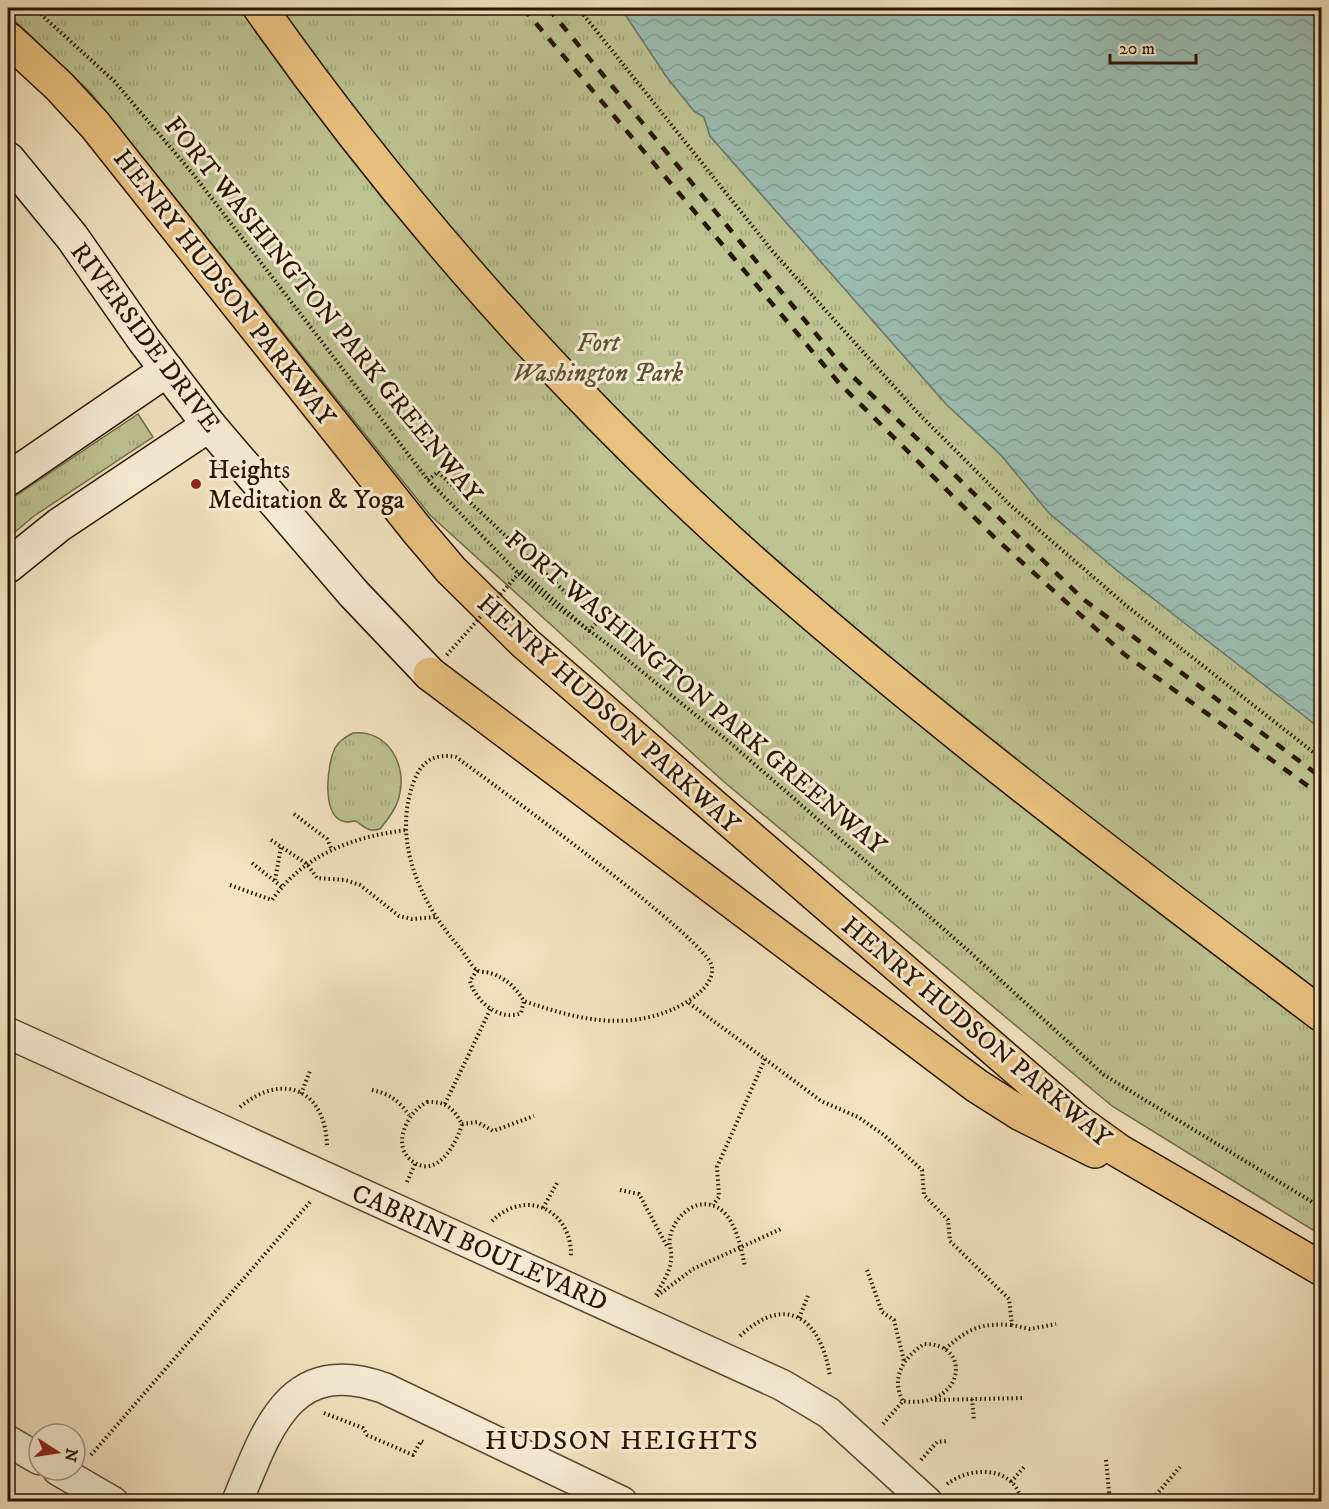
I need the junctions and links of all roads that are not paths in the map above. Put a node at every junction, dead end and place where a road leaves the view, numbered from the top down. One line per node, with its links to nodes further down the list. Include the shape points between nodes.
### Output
1 (260, 8): 9 (highway, via 339,114 461,263 678,492 911,696)
2 (8, 39): 11 (highway, HENRY HUDSON PARKWAY, via 59,86 129,164 417,531 488,608 1068,1113 1119,1151)
3 (8, 159): 4 (main road, RIVERSIDE DRIVE, via 72,237)
4 (167, 370): 5 (main road, RIVERSIDE DRIVE); 6 (main road)
5 (209, 424): 7 (main road, via 59,525); 8 (main road, RIVERSIDE DRIVE, via 354,594)
6 (8, 479)
7 (8, 566)
8 (438, 665): 11 (highway, via 977,1086 1064,1137)
9 (1322, 1015)
10 (8, 1033): 16 (street, CABRINI BOULEVARD, via 782,1385 829,1413)
11 (1208, 1203): 12 (highway, HENRY HUDSON PARKWAY)
12 (1322, 1269)
13 (8, 1441): 14 (street)
14 (27, 1452)
15 (79, 1482): 17 (street)
16 (937, 1493)
17 (113, 1502)
18 (237, 1502): 19 (street, via 281,1408 310,1386 344,1379 384,1388)
19 (622, 1502)

